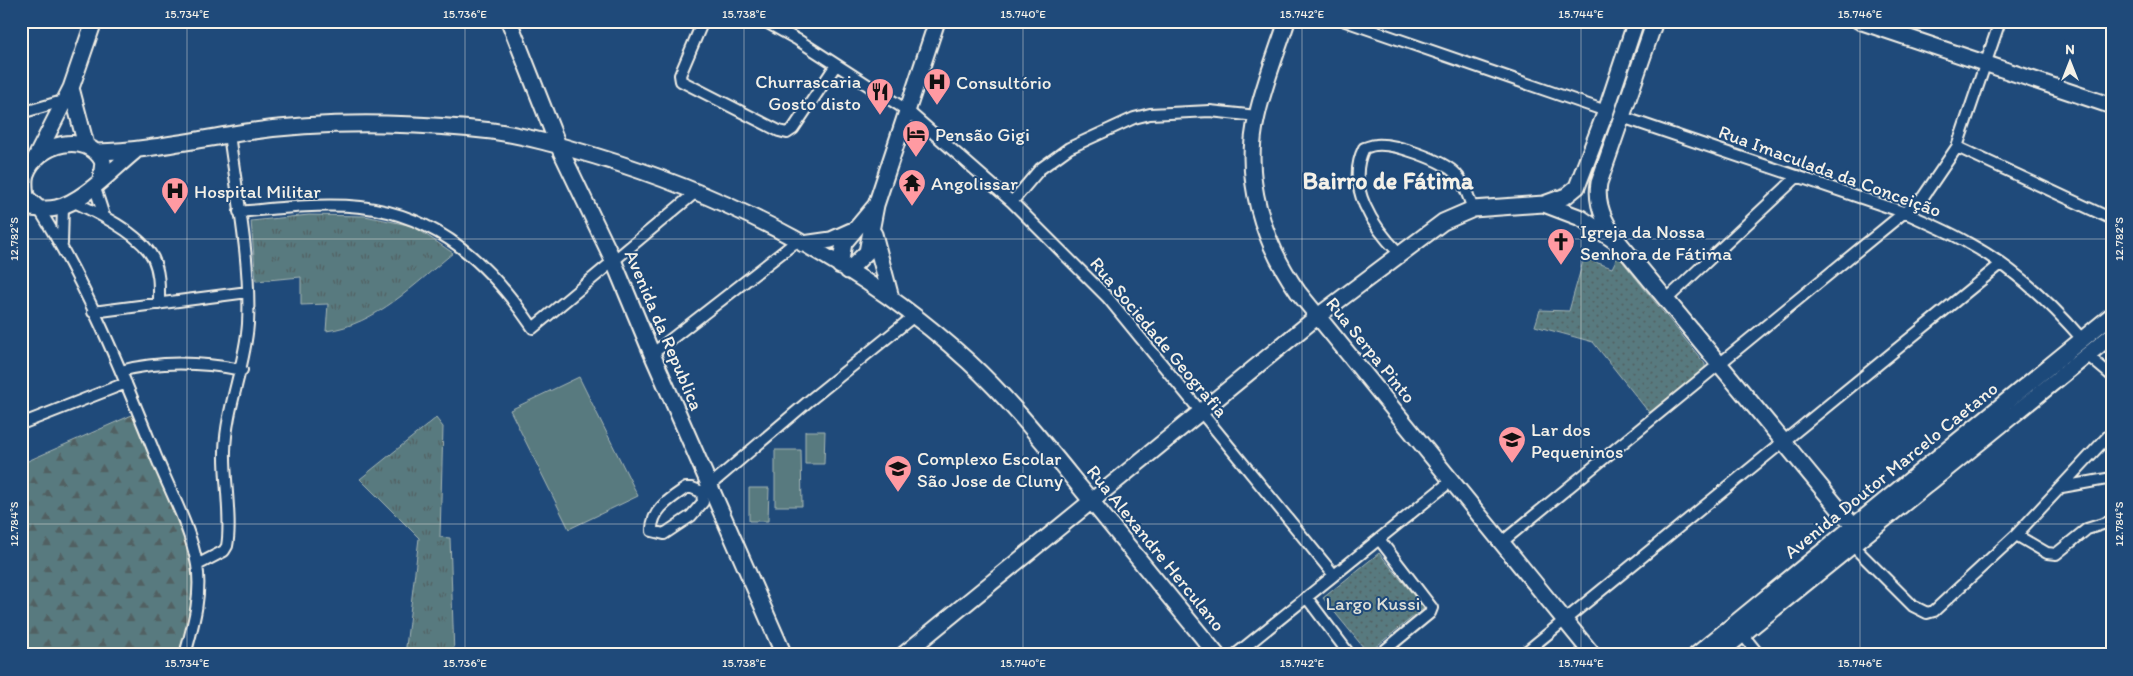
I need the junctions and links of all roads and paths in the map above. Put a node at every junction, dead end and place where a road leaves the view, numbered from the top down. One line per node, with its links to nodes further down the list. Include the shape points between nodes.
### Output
1 (94, 21): 14 (street)
2 (509, 21): 22 (street, Avenida da Republica)
3 (703, 21): 13 (street, via 680,75 681,81 779,131 787,133 793,129)
4 (764, 21): 13 (street, Rua Sociedade Geografia)
5 (937, 21): 16 (street)
6 (1287, 21): 19 (street, Rua Serpa Pinto)
7 (1345, 21): 17 (street)
8 (1636, 21): 17 (street)
9 (1655, 21): 20 (street)
10 (1859, 21): 12 (street)
11 (2000, 21): 12 (street)
12 (1985, 64): 15 (street); 23 (street)
13 (836, 66): 16 (street, Rua Sociedade Geografia)
14 (69, 94): 18 (street); 24 (street); 26 (street)
15 (2112, 106)
16 (908, 111): 30 (street, Rua Sociedade Geografia); 39 (street)
17 (1606, 111): 32 (street, via 1577,187 1566,196)
18 (21, 113)
19 (1256, 116): 30 (street, via 1210,111 1150,114 1134,118 1069,148 1040,169); 54 (street, Rua Serpa Pinto, via 1253,176 1262,222 1285,274)
20 (1622, 117): 27 (street, Rua Imaculada da Conceição); 42 (street, via 1597,193 1602,215)
21 (229, 134): 22 (street, Rua Alexandre Herculano, via 296,127 385,124 494,132); 25 (street, Rua Alexandre Herculano); 35 (street)
22 (558, 145): 29 (street, Rua Alexandre Herculano, via 663,178); 44 (street, Avenida da Republica)
23 (1957, 147): 36 (street, via 1937,180); 38 (street)
24 (91, 148): 25 (street); 26 (street, via 76,143 60,145 44,153); 28 (street, via 103,165)
25 (134, 152): 28 (street, Rua Alexandre Herculano)
26 (27, 171): 33 (street, via 26,197)
27 (1798, 176): 36 (street, Rua Imaculada da Conceição); 49 (street)
28 (98, 182): 31 (street, Rua Alexandre Herculano); 37 (street)
29 (696, 192): 40 (street, Rua Alexandre Herculano); 44 (street)
30 (1012, 202): 64 (street, Rua Sociedade Geografia, via 1108,298)
31 (68, 203): 33 (street, Rua Alexandre Herculano, via 49,209); 37 (street); 41 (street)
32 (1544, 204): 34 (street); 42 (street, via 1592,223)
33 (32, 208): 41 (street)
34 (1473, 209): 43 (street, via 1443,222); 43 (street, via 1465,187 1455,173 1442,165 1404,149 1377,145 1364,148 1357,172 1366,208 1374,223)
35 (239, 212): 44 (street, via 362,207 412,220 451,240 486,268 533,328); 47 (street)
36 (1906, 213): 45 (street, Rua Imaculada da Conceição, via 1970,244); 59 (street)
37 (104, 216): 50 (street, via 139,242 153,257 160,279)
38 (2112, 219)
39 (866, 227): 40 (street, via 839,238); 46 (street, via 844,244); 46 (street, via 871,241 865,256); 48 (street)
40 (800, 243): 46 (street, Rua Alexandre Herculano); 57 (street)
41 (62, 245): 51 (street)
42 (1622, 246): 49 (street)
43 (1400, 253): 54 (street)
44 (613, 260): 57 (street, Avenida da Republica)
45 (2001, 264): 56 (street, Rua Imaculada da Conceição, via 2065,319); 67 (street)
46 (844, 268): 48 (street, Rua Alexandre Herculano)
47 (248, 292): 50 (street); 60 (street, via 248,325)
48 (891, 298): 53 (street, Rua Alexandre Herculano)
49 (1666, 300): 59 (street)
50 (159, 304): 51 (street)
51 (93, 312): 61 (street)
52 (2112, 315): 56 (street, Avenida Doutor Marcelo Caetano)
53 (914, 316): 71 (street); 72 (street, Rua Alexandre Herculano, via 970,363)
54 (1318, 316): 64 (street); 69 (street, Rua Serpa Pinto)
55 (2112, 335): 58 (street, Avenida Doutor Marcelo Caetano)
56 (2082, 339): 74 (street, Avenida Doutor Marcelo Caetano)
57 (652, 354): 71 (street, Avenida da Republica)
58 (2087, 355): 62 (street); 78 (street, Avenida Doutor Marcelo Caetano)
59 (1719, 365): 67 (street); 77 (street)
60 (242, 370): 61 (street, via 172,362); 79 (street, via 228,421 225,450 227,546 224,551)
61 (121, 371): 63 (street)
62 (2112, 376)
63 (126, 383): 65 (street); 79 (street, via 189,536)
64 (1200, 412): 72 (street); 80 (street, Rua Sociedade Geografia)
65 (21, 424)
66 (2112, 432): 70 (street)
67 (1782, 441): 74 (street); 82 (street)
68 (2112, 478): 70 (street)
69 (1451, 481): 76 (street); 77 (street, Rua Serpa Pinto)
70 (2062, 487): 75 (street)
71 (706, 490): 71 (street, via 686,488 656,512 652,531 664,534 691,516 704,502); 85 (street, Avenida da Republica)
72 (1090, 500): 86 (street); 87 (street, Rua Alexandre Herculano)
73 (2112, 521): 75 (street, via 2087,529 2056,554 2047,553)
74 (1853, 526): 93 (street, Avenida Doutor Marcelo Caetano)
75 (2016, 535): 78 (street, via 1942,604 1927,613 1913,606)
76 (1379, 539): 80 (street); 90 (street, via 1432,608 1430,614)
77 (1502, 542): 82 (street, Rua Serpa Pinto)
78 (1853, 546): 83 (street, Avenida Doutor Marcelo Caetano)
79 (197, 565): 84 (street, via 199,590)
80 (1334, 575): 81 (street)
81 (1307, 598): 88 (street); 89 (street)
82 (1564, 619): 91 (street); 92 (street, Rua Serpa Pinto)
83 (1742, 634): 94 (street, Avenida Doutor Marcelo Caetano); 95 (street)
84 (185, 655)
85 (783, 655)
86 (903, 655)
87 (1217, 655)
88 (1235, 655)
89 (1350, 655)
90 (1379, 655)
91 (1522, 655)
92 (1593, 655)
93 (1696, 655)
94 (1717, 655)
95 (1759, 655)

